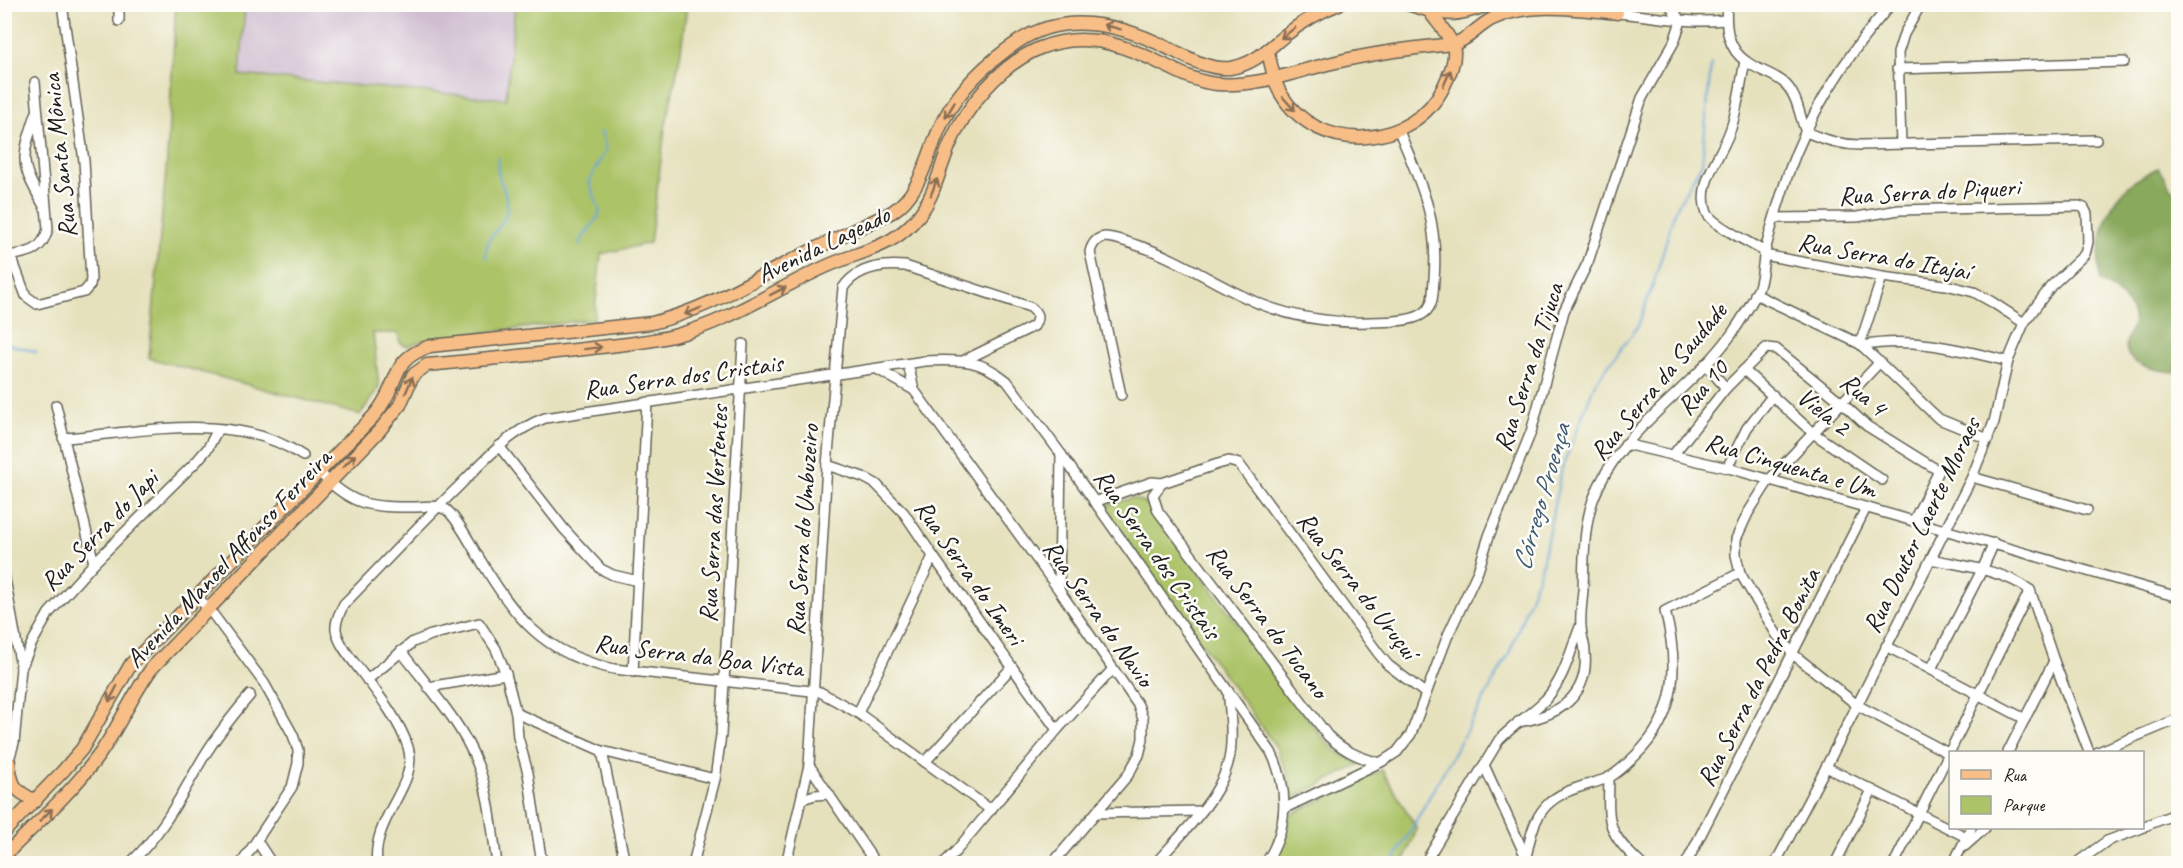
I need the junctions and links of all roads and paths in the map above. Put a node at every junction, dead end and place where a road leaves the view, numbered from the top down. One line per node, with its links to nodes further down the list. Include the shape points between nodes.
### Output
1 (62, 4): 31 (street, Rua Santa Mônica, via 84,161 90,285 84,292 37,304 29,299)
2 (119, 4): 13 (street)
3 (1339, 4): 16 (main road, Avenida Lageado, one-way to 16, via 1311,17)
4 (1407, 4): 11 (main road)
5 (1490, 4): 11 (main road, via 1463,14)
6 (1669, 4): 14 (street)
7 (1727, 4): 12 (street)
8 (1891, 4): 24 (street, Rua Serra da Saudade, via 1858,44)
9 (1921, 4): 19 (street, via 1904,34)
10 (1615, 9): 14 (street, Avenida Lageado); 15 (main road, Avenida Lageado, via 1532,8 1491,20)
11 (1430, 12): 15 (main road)
12 (1725, 20): 14 (street, Avenida Lageado); 17 (street, via 1735,50)
13 (119, 21)
14 (1681, 21): 109 (street, Rua Serra da Tijuca, via 1674,42 1642,98 1588,262 1564,311 1531,432 1478,571)
15 (1453, 44): 20 (main road, Avenida Lageado, via 1370,54); 23 (main road, one-way to 15, via 1430,108 1440,94 1453,65)
16 (1267, 50): 20 (main road); 38 (main road, Avenida Lageado, one-way to 38, via 1258,59 1229,68 1196,62 1109,25 1073,22 1054,26 1020,41 966,87 944,119 918,184 901,207 892,212 680,316 652,324)
17 (1745, 61): 24 (street, via 1784,82 1792,92); 30 (street, via 1732,125 1705,184 1706,199 1708,214 1715,221)
18 (2124, 62): 19 (street)
19 (1897, 69): 26 (street)
20 (1275, 78): 23 (main road, one-way to 23, via 1280,94 1300,116 1330,133 1364,138); 44 (main road, Avenida Lageado, one-way to 20, via 678,335 731,314 828,265 882,246 906,230 921,213 959,127 991,83 1028,55 1054,43 1079,39 1113,43 1206,82 1241,85)
21 (35, 82): 22 (street)
22 (38, 109): 28 (street); 28 (street, via 24,155 25,168)
23 (1399, 131): 51 (street, via 1420,178 1432,228 1434,279 1432,300 1426,312 1377,322 1339,322 1302,316 1249,300 1149,249 1101,238 1090,252)
24 (1806, 132): 26 (street, via 1840,144); 29 (street, Rua Serra da Saudade)
25 (2096, 140): 26 (street)
26 (1900, 144)
27 (2084, 208): 29 (street, Rua Serra do Piqueri, via 1990,207 1899,210 1857,217); 34 (street, Rua Doutor Laerte Moraes, via 2088,242 2085,254 2050,286)
28 (47, 213): 31 (street, via 48,229 41,247)
29 (1775, 218): 30 (street, Rua Serra da Saudade)
30 (1765, 253): 32 (street, Rua Serra do Itajaí); 33 (street, Rua Serra da Saudade)
31 (8, 256)
32 (1882, 277): 34 (street, Rua Serra do Itajaí, via 1974,292); 36 (street)
33 (1755, 294): 36 (street); 43 (street, Rua Serra da Saudade, via 1731,335)
34 (2024, 323): 40 (street, Rua Doutor Laerte Moraes)
35 (743, 344): 49 (street, Rua Serra das Vertentes)
36 (1861, 345): 40 (street, via 1910,343); 41 (street)
37 (1766, 348): 46 (street, Rua 10); 54 (street, Rua 4, via 1776,349)
38 (421, 350): 44 (main road); 56 (main road, Avenida Lageado, via 398,369 384,402)
39 (965, 360): 42 (street, Rua Serra dos Cristais); 47 (street, via 1034,326 1037,312 923,270 887,265 859,272 843,288); 63 (street, Rua Serra dos Cristais, via 981,364 1007,381)
40 (2008, 361): 60 (street, Rua Doutor Laerte Moraes)
41 (1880, 362): 54 (street); 60 (street, via 1925,409)
42 (908, 364): 45 (street, Rua Serra dos Cristais); 50 (street, Rua Serra do Navio)
43 (1705, 364): 48 (street); 61 (street, Rua Serra da Saudade)
44 (427, 365): 72 (main road, Avenida Manoel Affonso Ferreira, one-way to 44, via 394,414 413,375)
45 (877, 369): 47 (street, Rua Serra dos Cristais); 50 (street, Rua Serra do Navio)
46 (1744, 370): 48 (street, Rua 10); 52 (street, Viela 2)
47 (834, 376): 49 (street, Rua Serra dos Cristais); 66 (street, Rua Serra do Umbuzeiro)
48 (1725, 388): 64 (street, Rua 10)
49 (741, 389): 53 (street, Rua Serra dos Cristais); 105 (street, Rua Serra das Vertentes)
50 (914, 390): 88 (street, Rua Serra do Navio)
51 (1121, 395)
52 (1773, 395): 58 (street, Viela 2); 67 (street, via 1747,428)
53 (647, 402): 62 (street, Rua Serra dos Cristais, via 545,418 530,423); 87 (street)
54 (1843, 404): 58 (street); 78 (street, Rua 4, via 1868,426 1938,471)
55 (56, 405): 59 (street)
56 (368, 422): 68 (main road, Avenida Manoel Affonso Ferreira)
57 (218, 429): 59 (street); 65 (street, via 268,437); 83 (street, Rua Serra do Japi, via 196,462)
58 (1813, 433): 70 (street); 71 (street, Viela 2)
59 (63, 438): 83 (street)
60 (1988, 440): 69 (street, Rua Doutor Laerte Moraes)
61 (1625, 444): 64 (street, Rua Cinquenta e Um); 93 (street, Rua Serra da Saudade, via 1592,503 1585,541)
62 (499, 446): 75 (street, Rua Serra dos Cristais); 87 (street, via 601,569)
63 (1061, 454): 74 (street, Rua Serra dos Cristais); 88 (street)
64 (1673, 455): 67 (street, Rua Cinquenta e Um)
65 (303, 456)
66 (827, 465): 81 (street, Rua Serra do Imeri, via 876,484 904,513); 108 (street, Rua Serra do Umbuzeiro)
67 (1727, 468): 70 (street, Rua Cinquenta e Um)
68 (319, 472): 72 (street); 90 (main road, Avenida Manoel Affonso Ferreira)
69 (1972, 477): 77 (street); 79 (street, Rua Doutor Laerte Moraes)
70 (1769, 480): 76 (street, Rua Cinquenta e Um); 86 (street, via 1736,539)
71 (1882, 480)
72 (329, 482): 75 (street, via 364,504); 92 (main road, Avenida Manoel Affonso Ferreira)
73 (1162, 483): 74 (street, Rua Serra do Uruçuí, via 1152,482); 109 (street, Rua Serra do Uruçuí, via 1229,461 1239,464 1378,653); 126 (street, Rua Serra do Tucano, via 1153,495 1158,511 1328,736 1343,750)
74 (1094, 502): 107 (street, Rua Serra dos Cristais)
75 (438, 506): 102 (street, Rua Serra da Boa Vista, via 451,513 507,604 535,633 576,659); 104 (street, Rua Serra dos Cristais, via 344,604 338,617 336,629 343,647)
76 (1866, 508): 78 (street, Rua Cinquenta e Um); 96 (street, Rua Serra da Pedra Bonita)
77 (2087, 510)
78 (1914, 520): 79 (street, Rua Cinquenta e Um)
79 (1946, 529): 80 (street, Rua Cinquenta e Um); 82 (street, Rua Doutor Laerte Moraes)
80 (1994, 543): 84 (street); 91 (street, Rua Cinquenta e Um)
81 (933, 556): 98 (street, Rua Serra do Imeri); 114 (street)
82 (1931, 559): 84 (street); 94 (street, Rua Doutor Laerte Moraes)
83 (94, 563): 99 (street, Rua Serra do Japi, via 49,613)
84 (1982, 570): 89 (street, via 2020,582); 101 (street)
85 (4, 573): 99 (street)
86 (1740, 573): 96 (street); 131 (street, via 1665,611 1674,658 1671,695 1659,725 1643,748)
87 (638, 581): 102 (street)
88 (1059, 590): 100 (street, Rua Serra do Navio)
89 (2030, 590): 97 (street); 110 (street)
90 (196, 596): 92 (street); 136 (main road, Avenida Manoel Affonso Ferreira, one-way to 136, via 131,664 82,748)
91 (2178, 597)
92 (209, 609): 151 (street, via 264,682 298,750 292,787); 153 (main road, Avenida Manoel Affonso Ferreira, one-way to 92, via 82,778 117,727 139,685)
93 (1581, 626): 117 (street, via 1555,687); 117 (street, Rua Serra da Saudade, via 1585,671 1574,696 1560,709)
94 (1886, 646): 101 (street); 112 (street, Rua Doutor Laerte Moraes)
95 (401, 651): 103 (street, via 431,635 479,623); 104 (street); 106 (street)
96 (1793, 654): 112 (street); 171 (street, Rua Serra da Pedra Bonita)
97 (2054, 661): 115 (street); 121 (street)
98 (1012, 667): 118 (street, Rua Serra do Imeri); 125 (street)
99 (21, 668): 124 (street)
100 (1113, 669): 118 (street); 140 (street, Rua Serra do Navio, via 1138,705 1143,739 1128,775)
101 (1931, 669): 110 (street)
102 (633, 672): 105 (street, Rua Serra da Boa Vista)
103 (506, 674): 106 (street); 113 (street)
104 (367, 680): 158 (street, Rua Serra dos Cristais, via 399,726 410,752 405,783 380,834)
105 (724, 681): 108 (street, Rua Serra da Boa Vista); 132 (street, Rua Serra das Vertentes)
106 (428, 687): 159 (street, via 477,761 490,814)
107 (1227, 689): 137 (street, Rua Serra dos Cristais, via 1259,732 1279,769); 139 (street, via 1232,745 1216,793)
108 (816, 691): 114 (street, Rua Serra da Boa Vista); 127 (street, Rua Serra do Umbuzeiro)
109 (1425, 693): 126 (street, via 1411,734 1397,752)
110 (1978, 693): 115 (street); 123 (street)
111 (250, 695): 155 (street, via 218,735 155,838)
112 (1857, 705): 123 (street); 129 (street, Rua Doutor Laerte Moraes)
113 (516, 713): 119 (street); 160 (street)
114 (858, 713): 125 (street, Rua Serra da Boa Vista)
115 (2025, 719): 120 (street)
116 (2178, 719): 122 (street)
117 (1518, 722): 128 (street, via 1499,740)
118 (1057, 730): 138 (street)
119 (602, 751): 132 (street); 161 (street)
120 (2009, 751)
121 (2088, 751)
122 (2103, 751)
123 (1948, 753): 141 (street)
124 (9, 762): 130 (street); 136 (main road, via 15,788)
125 (925, 762): 138 (street, Rua Serra da Boa Vista)
126 (1379, 763): 137 (street)
127 (809, 765): 134 (street); 135 (street, Rua Serra do Umbuzeiro)
128 (1484, 765): 154 (street); 169 (street)
129 (1826, 766): 133 (street); 172 (street, Rua Doutor Laerte Moraes)
130 (4, 776)
131 (1610, 777): 154 (street, via 1579,787 1547,805 1534,824); 170 (street, via 1613,834)
132 (715, 779): 162 (street, Rua Serra das Vertentes)
133 (1872, 790): 141 (street); 173 (street)
134 (829, 794): 135 (street); 164 (street)
135 (802, 799): 163 (street, Rua Serra do Umbuzeiro)
136 (36, 801): 149 (main road, Avenida Manoel Affonso Ferreira)
137 (1285, 808): 168 (street, via 1279,836)
138 (991, 810): 165 (street)
139 (1201, 811): 140 (street); 167 (street)
140 (1097, 813): 166 (street, Rua Serra do Navio)
141 (1919, 813): 144 (street); 174 (street)
142 (2178, 813): 143 (street)
143 (2144, 826)
144 (1949, 828)
145 (1950, 829): 150 (street)
146 (1970, 829): 150 (street)
147 (1984, 829): 152 (street)
148 (2137, 829): 176 (street, via 2107,841)
149 (4, 832)
150 (1966, 837): 152 (street)
151 (257, 841): 156 (street); 157 (street)
152 (1960, 850): 175 (street)
153 (4, 856)
154 (1527, 860)
155 (129, 864)
156 (241, 864)
157 (272, 864)
158 (377, 864)
159 (496, 864)
160 (542, 864)
161 (625, 864)
162 (693, 864)
163 (786, 864)
164 (876, 864)
165 (943, 864)
166 (1052, 864)
167 (1155, 864)
168 (1265, 864)
169 (1427, 864)
170 (1641, 864)
171 (1686, 864)
172 (1775, 864)
173 (1835, 864)
174 (1894, 864)
175 (1953, 864)
176 (2075, 864)

